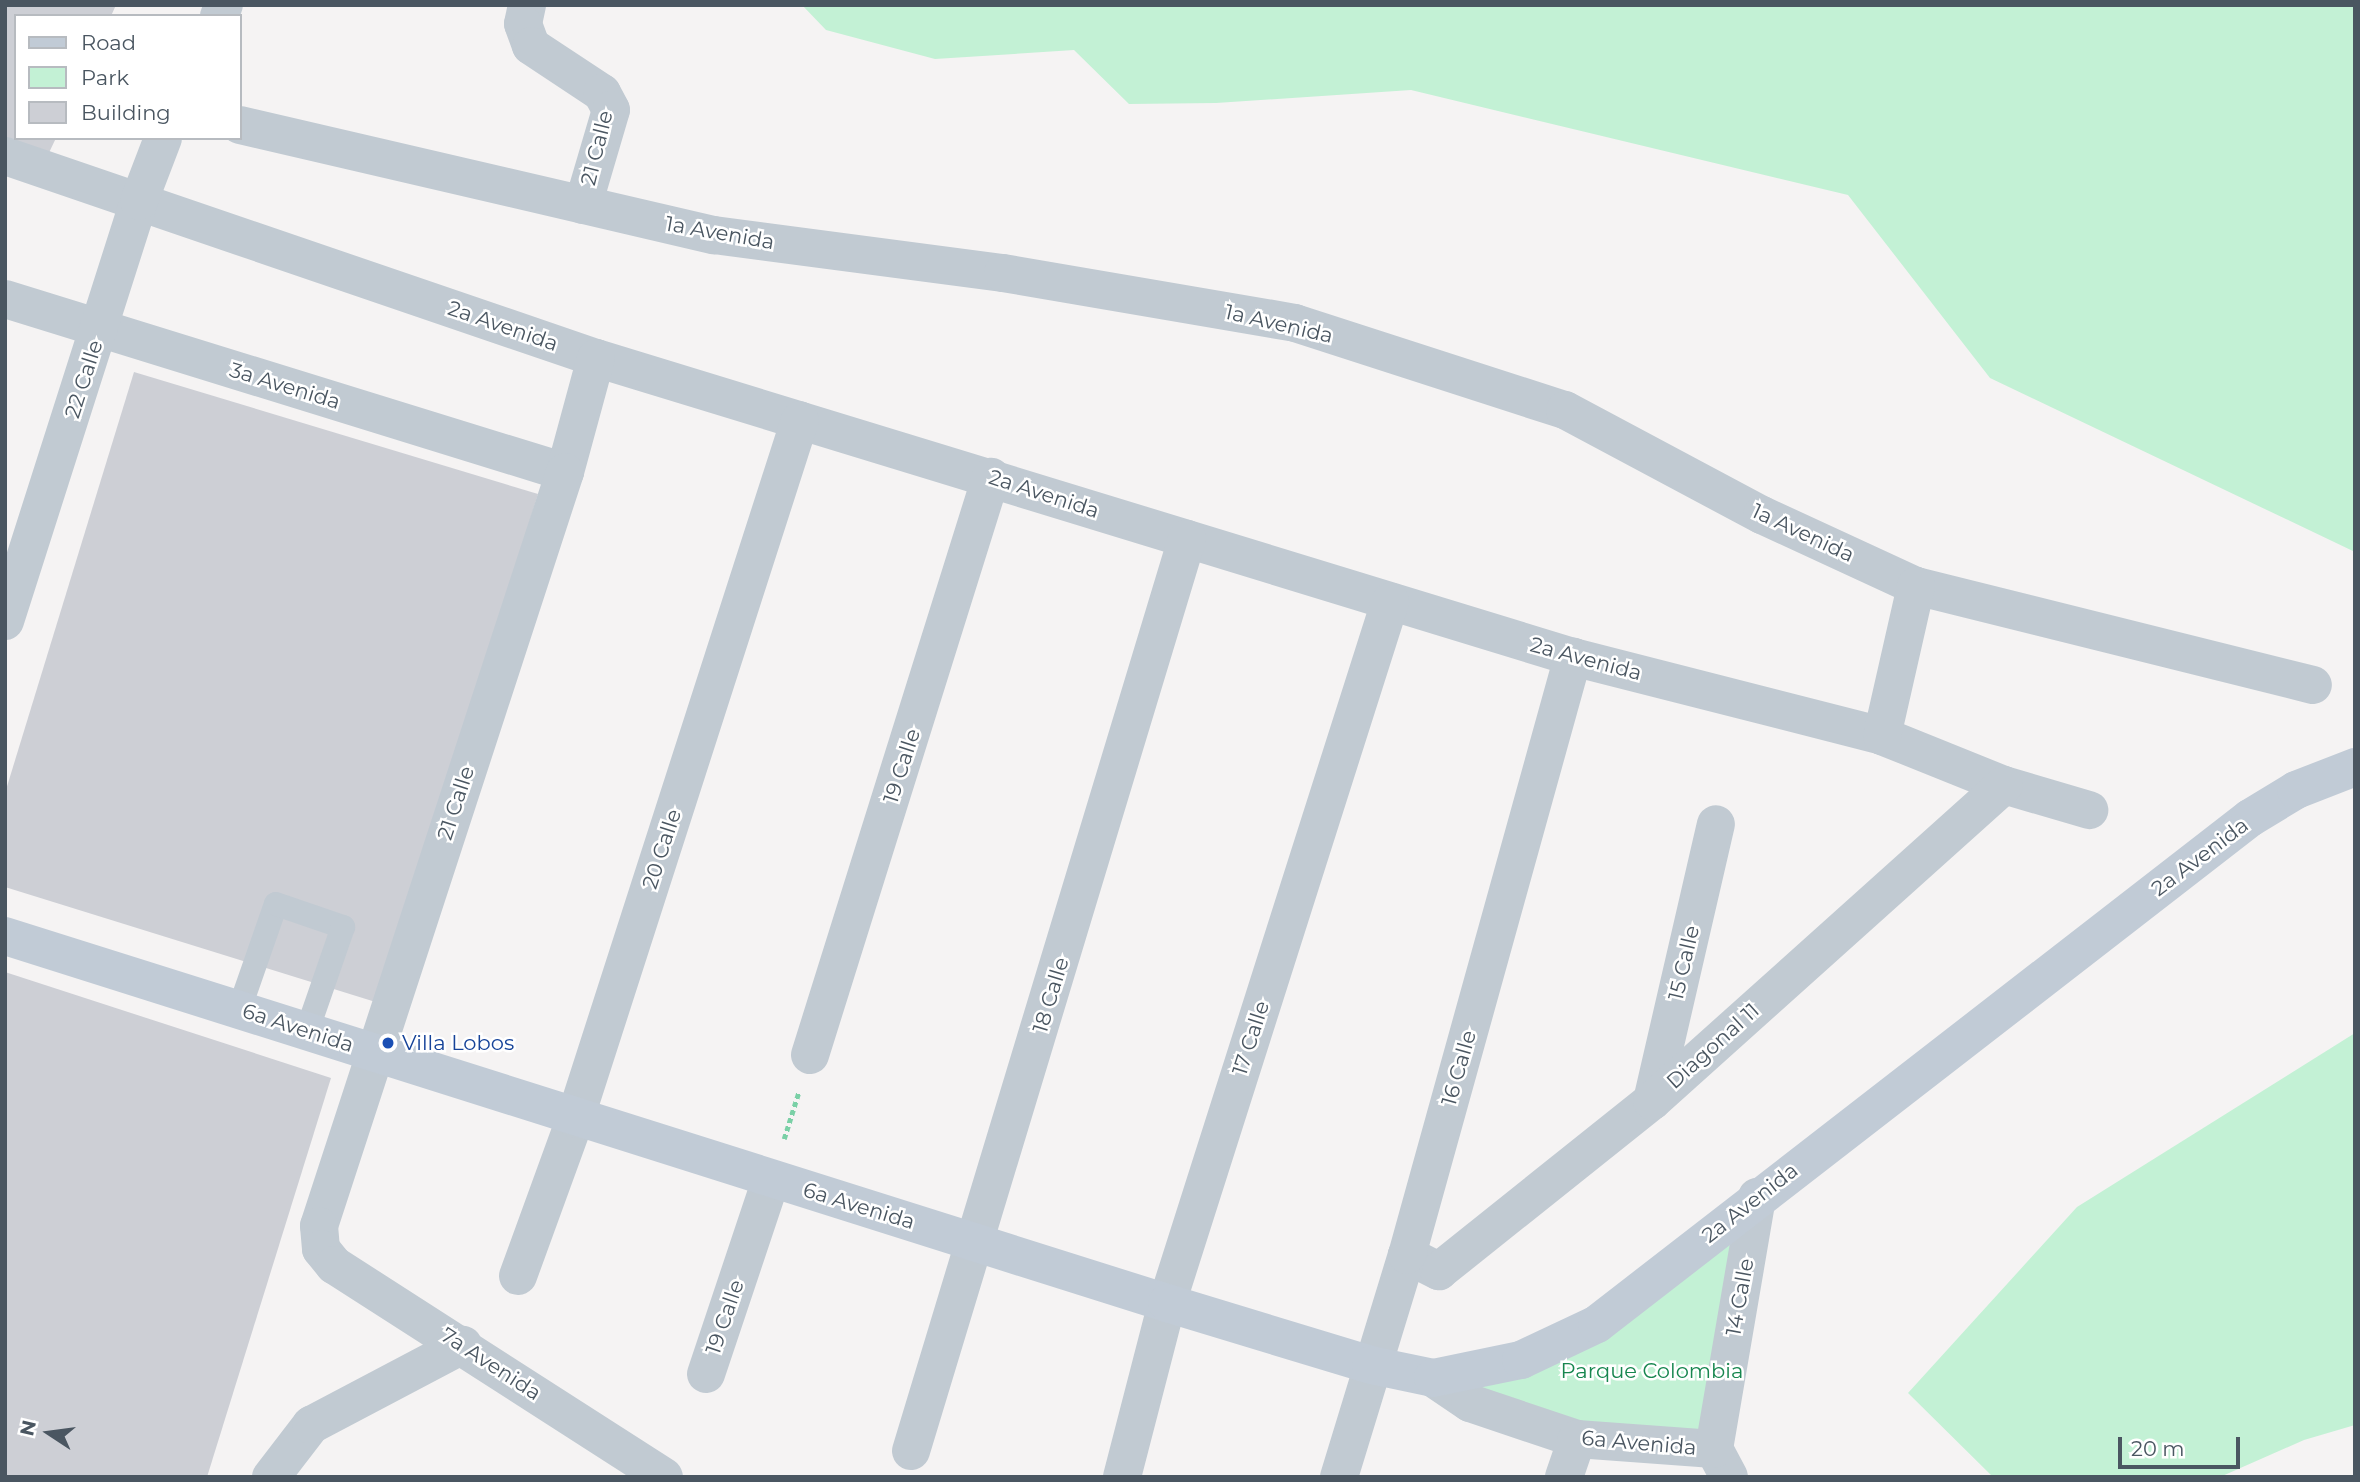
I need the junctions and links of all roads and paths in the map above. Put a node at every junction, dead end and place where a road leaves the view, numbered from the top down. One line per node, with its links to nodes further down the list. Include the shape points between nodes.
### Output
1 (525, 15): 6 (street, 21 Calle, via 531,47 602,93 611,110)
2 (242, 125): 6 (street, 1a Avenida)
3 (162, 140): 5 (street, 22 Calle)
4 (5, 156): 5 (street, 2a Avenida)
5 (139, 201): 8 (street, 22 Calle); 9 (street, 2a Avenida)
6 (583, 205): 15 (street, 1a Avenida, via 714,235 1003,273 1295,323 1565,410 1762,515)
7 (5, 299): 8 (street, 3a Avenida)
8 (100, 330): 11 (street, 3a Avenida); 13 (street, 22 Calle)
9 (596, 358): 10 (street, 2a Avenida); 11 (street, 21 Calle)
10 (800, 420): 12 (street, 2a Avenida); 31 (street, 20 Calle)
11 (565, 472): 28 (street, 21 Calle)
12 (991, 477): 14 (street, 2a Avenida); 29 (street, 19 Calle)
13 (20, 529): 17 (street, 22 Calle)
14 (1187, 539): 16 (street, 2a Avenida); 34 (street, 18 Calle)
15 (1916, 586): 19 (street, 1a Avenida); 20 (street)
16 (1390, 602): 18 (street, 2a Avenida); 38 (street, 17 Calle)
17 (5, 621)
18 (1573, 657): 20 (street, 2a Avenida); 36 (street, 16 Calle)
19 (2313, 685)
20 (1882, 736): 22 (street, 2a Avenida)
21 (2355, 767): 33 (main road, 2a Avenida, via 2296,790 2250,818)
22 (2004, 785): 23 (street, 2a Avenida); 30 (street, Diagonal 11)
23 (2089, 810)
24 (1716, 824): 30 (street, 15 Calle)
25 (5, 936): 26 (main road, 6a Avenida)
26 (239, 1010): 27 (main road, 6a Avenida); 27 (lane, via 276,904 343,927)
27 (307, 1031): 28 (main road, 6a Avenida)
28 (375, 1052): 31 (main road, 6a Avenida); 35 (street, 21 Calle, via 319,1226)
29 (810, 1055)
30 (1652, 1101): 36 (street, Diagonal 11, via 1439,1271)
31 (575, 1119): 32 (main road, 6a Avenida); 37 (street, 20 Calle)
32 (771, 1180): 34 (main road, 6a Avenida); 41 (street, 19 Calle)
33 (1757, 1197): 42 (main road, 2a Avenida, via 1629,1301 1567,1342 1521,1360); 45 (street, 14 Calle)
34 (977, 1242): 38 (main road, 6a Avenida); 44 (street, 18 Calle)
35 (321, 1249): 39 (street, 7a Avenida, via 334,1265)
36 (1407, 1255): 40 (street, 16 Calle)
37 (518, 1276)
38 (1167, 1303): 40 (main road, 6a Avenida); 48 (street, 17 Calle)
39 (463, 1345): 46 (street, via 311,1425); 47 (street, 7a Avenida)
40 (1371, 1365): 42 (main road, 6a Avenida); 49 (street, 16 Calle)
41 (706, 1374)
42 (1433, 1378): 43 (street, 6a Avenida, via 1470,1403)
43 (1577, 1439): 45 (street, 6a Avenida); 50 (street)
44 (911, 1451)
45 (1722, 1463)
46 (271, 1477)
47 (664, 1477)
48 (1122, 1477)
49 (1339, 1477)
50 (1564, 1477)

